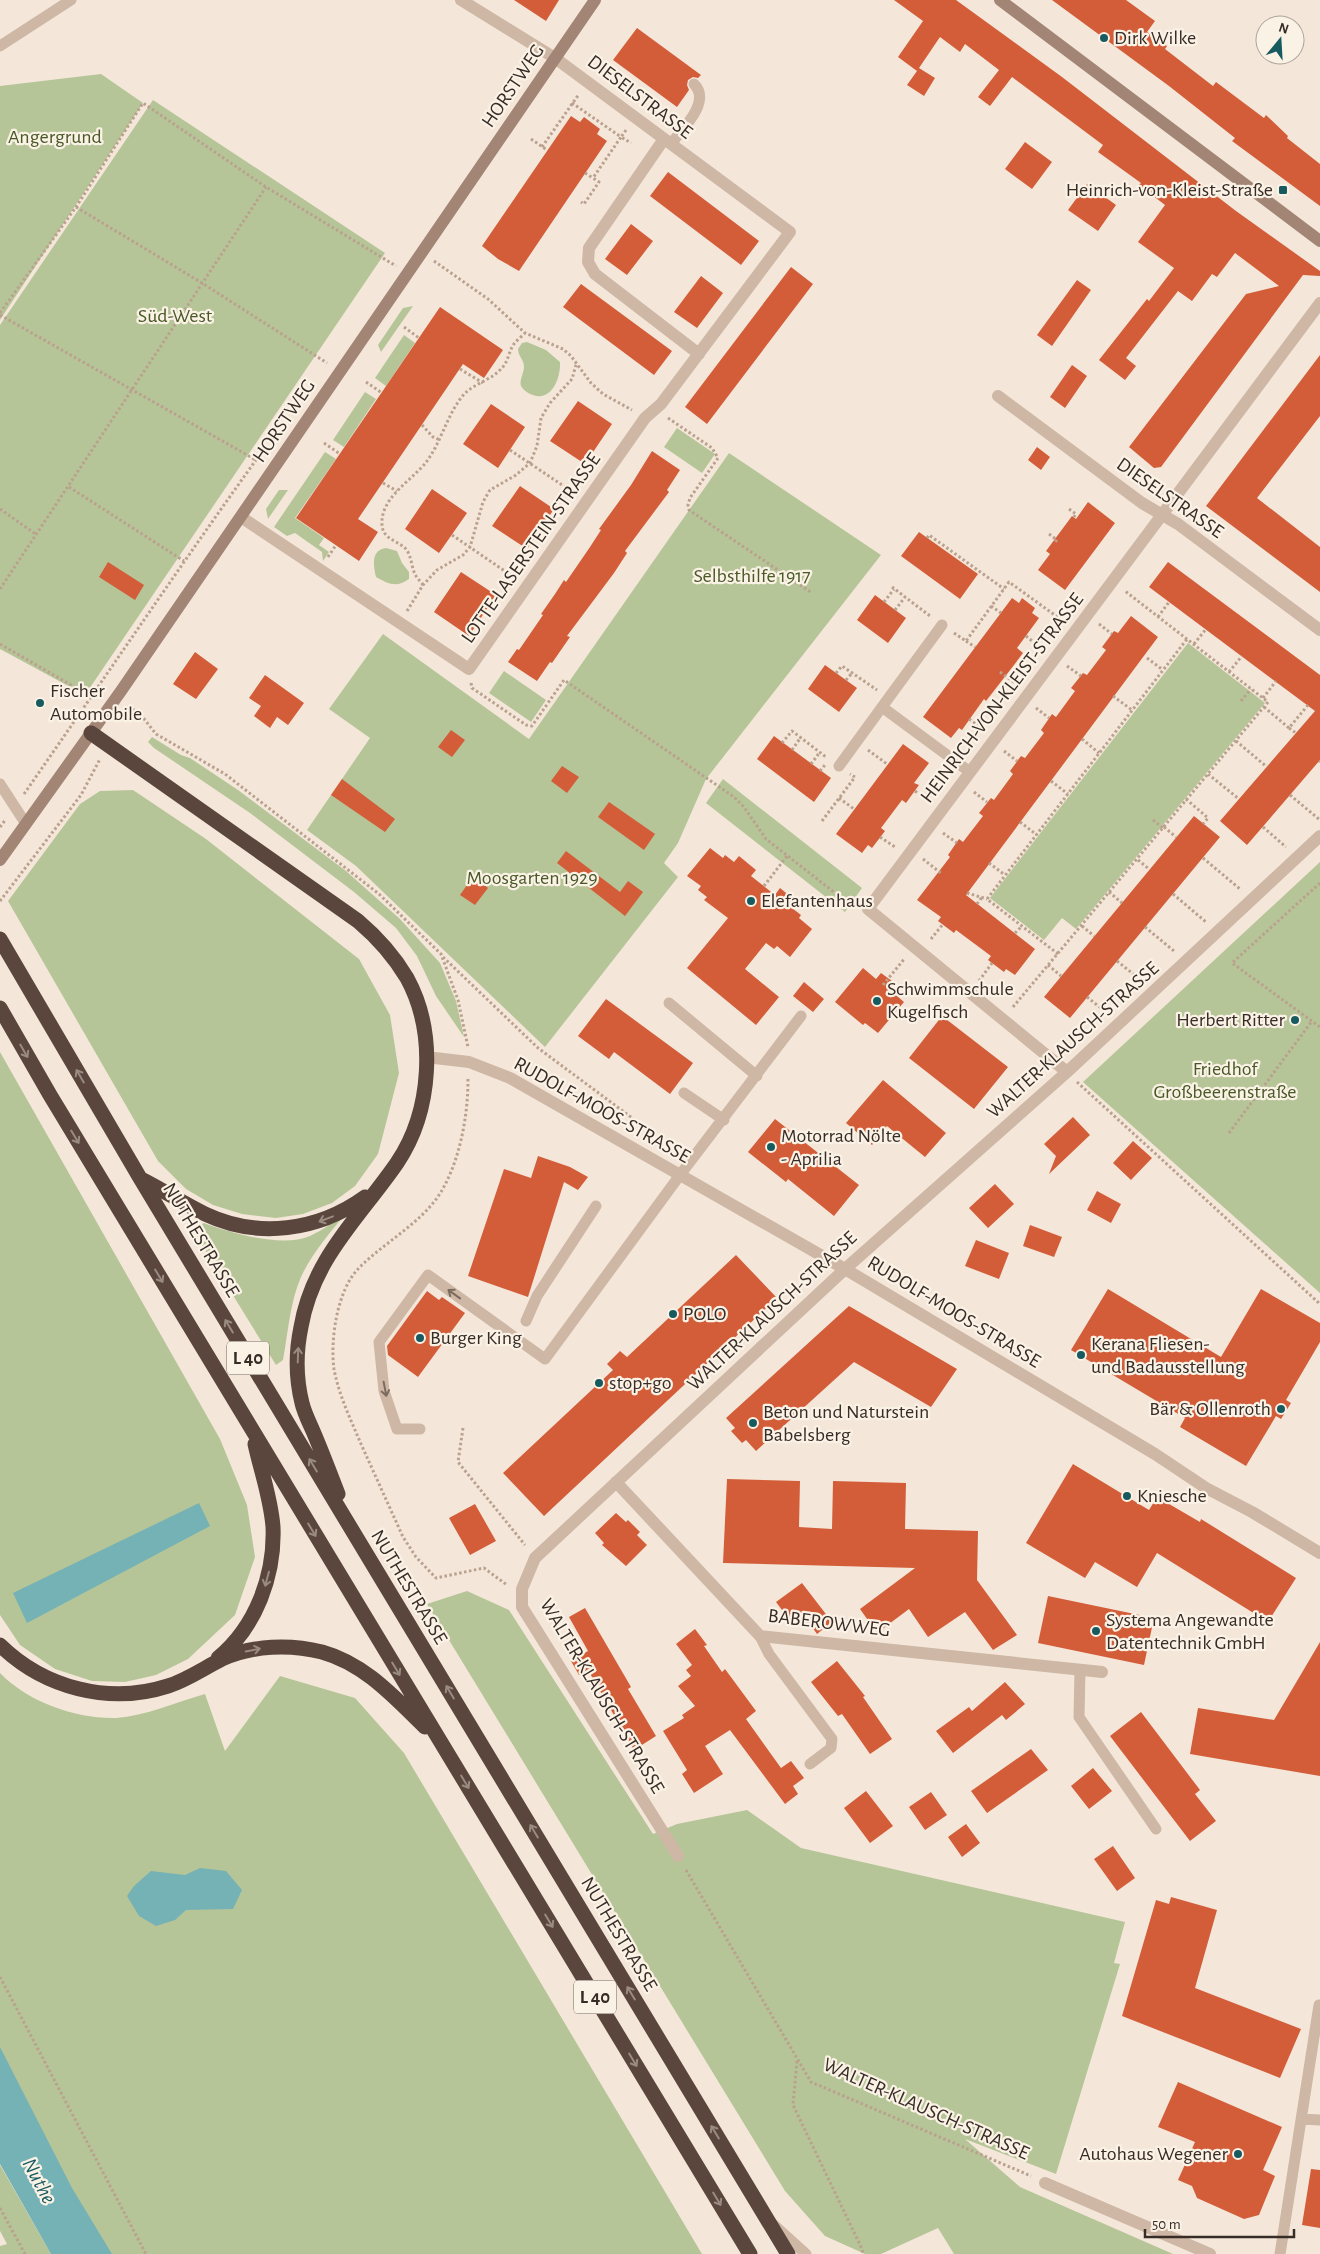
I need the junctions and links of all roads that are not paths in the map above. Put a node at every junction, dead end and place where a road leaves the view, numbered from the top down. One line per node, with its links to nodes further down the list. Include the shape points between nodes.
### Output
1 (71, 0): 5 (lane)
2 (461, 0): 6 (street, DIESELSTRASSE)
3 (595, 0): 6 (street, HORSTWEG)
4 (1000, 0): 10 (street)
5 (0, 46)
6 (555, 58): 8 (street, DIESELSTRASSE); 15 (street, HORSTWEG)
7 (694, 84): 8 (lane, via 700,92 699,104)
8 (667, 141): 9 (street, DIESELSTRASSE); 12 (street, via 589,248 588,262 595,274)
9 (790, 232): 12 (street, LOTTE-LASERSTEIN-STRASSE)
10 (1320, 242)
11 (1320, 302): 14 (street, HEINRICH-VON-KLEIST-STRASSE)
12 (699, 354): 15 (street, LOTTE-LASERSTEIN-STRASSE, via 661,404 645,418 469,669)
13 (998, 396): 14 (street, DIESELSTRASSE, via 1142,503)
14 (1163, 515): 17 (street, DIESELSTRASSE); 21 (street, HEINRICH-VON-KLEIST-STRASSE)
15 (241, 517): 19 (street, HORSTWEG)
16 (942, 625): 18 (lane)
17 (1320, 630)
18 (885, 702): 20 (lane); 21 (lane)
19 (91, 733): 23 (street, HORSTWEG); 30 (highway, via 373,933 408,980 421,1017)
20 (839, 766)
21 (970, 772): 31 (street, HEINRICH-VON-KLEIST-STRASSE, via 868,909)
22 (0, 784): 23 (lane)
23 (26, 824): 25 (street, HORSTWEG)
24 (1320, 836): 31 (street, WALTER-KLAUSCH-STRASSE)
25 (0, 860)
26 (0, 939): 36 (highway, NUTHESTRASSE / L 40, one-way to 26)
27 (669, 1003): 32 (lane)
28 (0, 1008): 41 (highway, L 40, one-way to 41)
29 (801, 1016): 32 (lane)
30 (426, 1057): 35 (street, RUDOLF-MOOS-STRASSE, via 468,1062 510,1078); 37 (highway, via 425,1084 414,1128 398,1161)
31 (1067, 1072): 39 (street, WALTER-KLAUSCH-STRASSE)
32 (757, 1076): 34 (lane)
33 (684, 1093): 34 (lane)
34 (724, 1120): 35 (lane)
35 (680, 1175): 39 (street, RUDOLF-MOOS-STRASSE); 42 (lane, one-way to 42, via 545,1359 428,1275 379,1342 384,1391 397,1429)
36 (140, 1178): 37 (highway, one-way to 36, via 352,1207 317,1222 299,1227 260,1229 205,1214); 44 (highway, NUTHESTRASSE / L 40, one-way to 36)
37 (381, 1183): 44 (highway, one-way to 37, via 302,1403 298,1354 306,1304 321,1267 337,1240)
38 (596, 1206): 40 (lane, via 537,1296)
39 (845, 1269): 43 (street, WALTER-KLAUSCH-STRASSE); 45 (street, RUDOLF-MOOS-STRASSE, via 1206,1488)
40 (526, 1321)
41 (251, 1428): 48 (highway, one-way to 48, via 270,1507 271,1564 251,1619 224,1653); 51 (highway, L 40, one-way to 51)
42 (420, 1429)
43 (616, 1482): 46 (street, BABEROWWEG); 54 (street, WALTER-KLAUSCH-STRASSE, via 535,1558 522,1588 522,1607)
44 (356, 1537): 59 (highway, NUTHESTRASSE / L 40, one-way to 44)
45 (1320, 1553)
46 (760, 1636): 49 (street, BABEROWWEG); 52 (lane, via 769,1654 832,1739 831,1748)
47 (0, 1645): 48 (highway, via 40,1675 75,1688 103,1693 147,1691 188,1678)
48 (207, 1667): 51 (highway, one-way to 51, via 234,1655 264,1648 323,1652 375,1679)
49 (1080, 1670): 50 (street, BABEROWWEG); 53 (lane, via 1079,1717)
50 (1102, 1672)
51 (440, 1741): 60 (highway, L 40, one-way to 60)
52 (810, 1764)
53 (1156, 1829)
54 (678, 1856)
55 (1319, 2005): 56 (lane)
56 (1301, 2119): 57 (lane); 64 (lane)
57 (1320, 2120)
58 (1046, 2183): 63 (street)
59 (767, 2219): 61 (highway, NUTHESTRASSE / L 40); 62 (lane)
60 (750, 2254)
61 (788, 2254)
62 (806, 2254)
63 (1210, 2254)
64 (1280, 2254)

